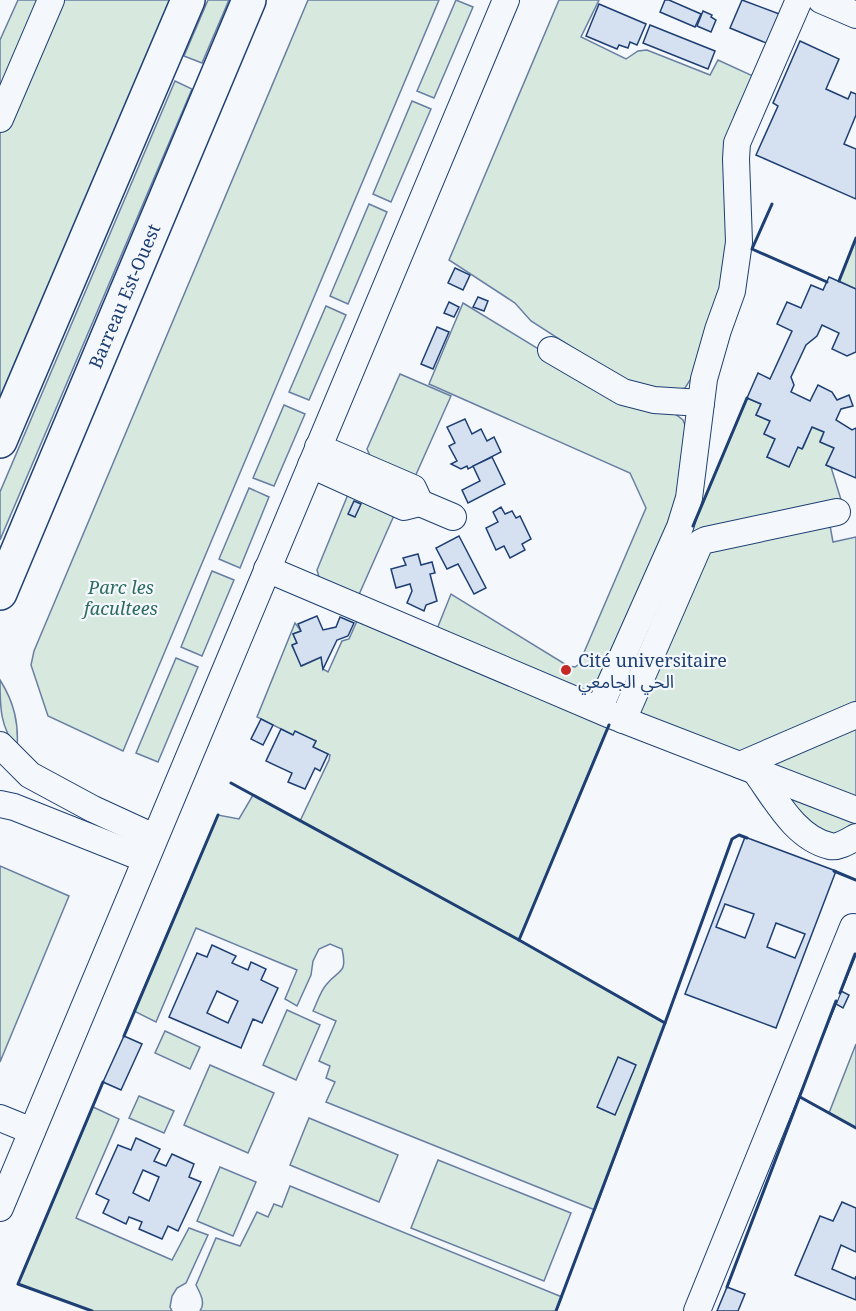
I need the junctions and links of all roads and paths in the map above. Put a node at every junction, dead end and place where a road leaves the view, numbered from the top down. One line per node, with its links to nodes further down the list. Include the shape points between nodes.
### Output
1 (43, 0): 9 (street)
2 (51, 0): 10 (street)
3 (188, 0): 13 (main road)
4 (249, 0): 18 (main road, Barreau Est-Ouest)
5 (506, 0): 14 (street)
6 (799, 0): 12 (street, via 737,143 739,242 732,291 704,379)
7 (821, 0): 8 (street)
8 (856, 15)
9 (0, 101)
10 (0, 119)
11 (551, 350): 12 (street, via 623,392 654,400)
12 (701, 403): 19 (street, via 689,498 680,527)
13 (0, 441)
14 (315, 456): 16 (street, via 404,507 420,502); 17 (street)
15 (837, 512): 21 (street, via 700,543)
16 (453, 517)
17 (267, 569): 19 (street); 27 (street)
18 (0, 593)
19 (598, 709): 21 (street)
20 (856, 715): 23 (street)
21 (623, 720): 23 (street)
22 (0, 745): 27 (street, via 30,775 93,809)
23 (748, 768): 25 (street); 26 (street, via 809,837 832,847)
24 (0, 804): 27 (street)
25 (856, 810)
26 (856, 837)
27 (150, 848): 30 (street)
28 (853, 927): 32 (street)
29 (0, 1118): 30 (street)
30 (32, 1131): 31 (street)
31 (0, 1208)
32 (697, 1311)

